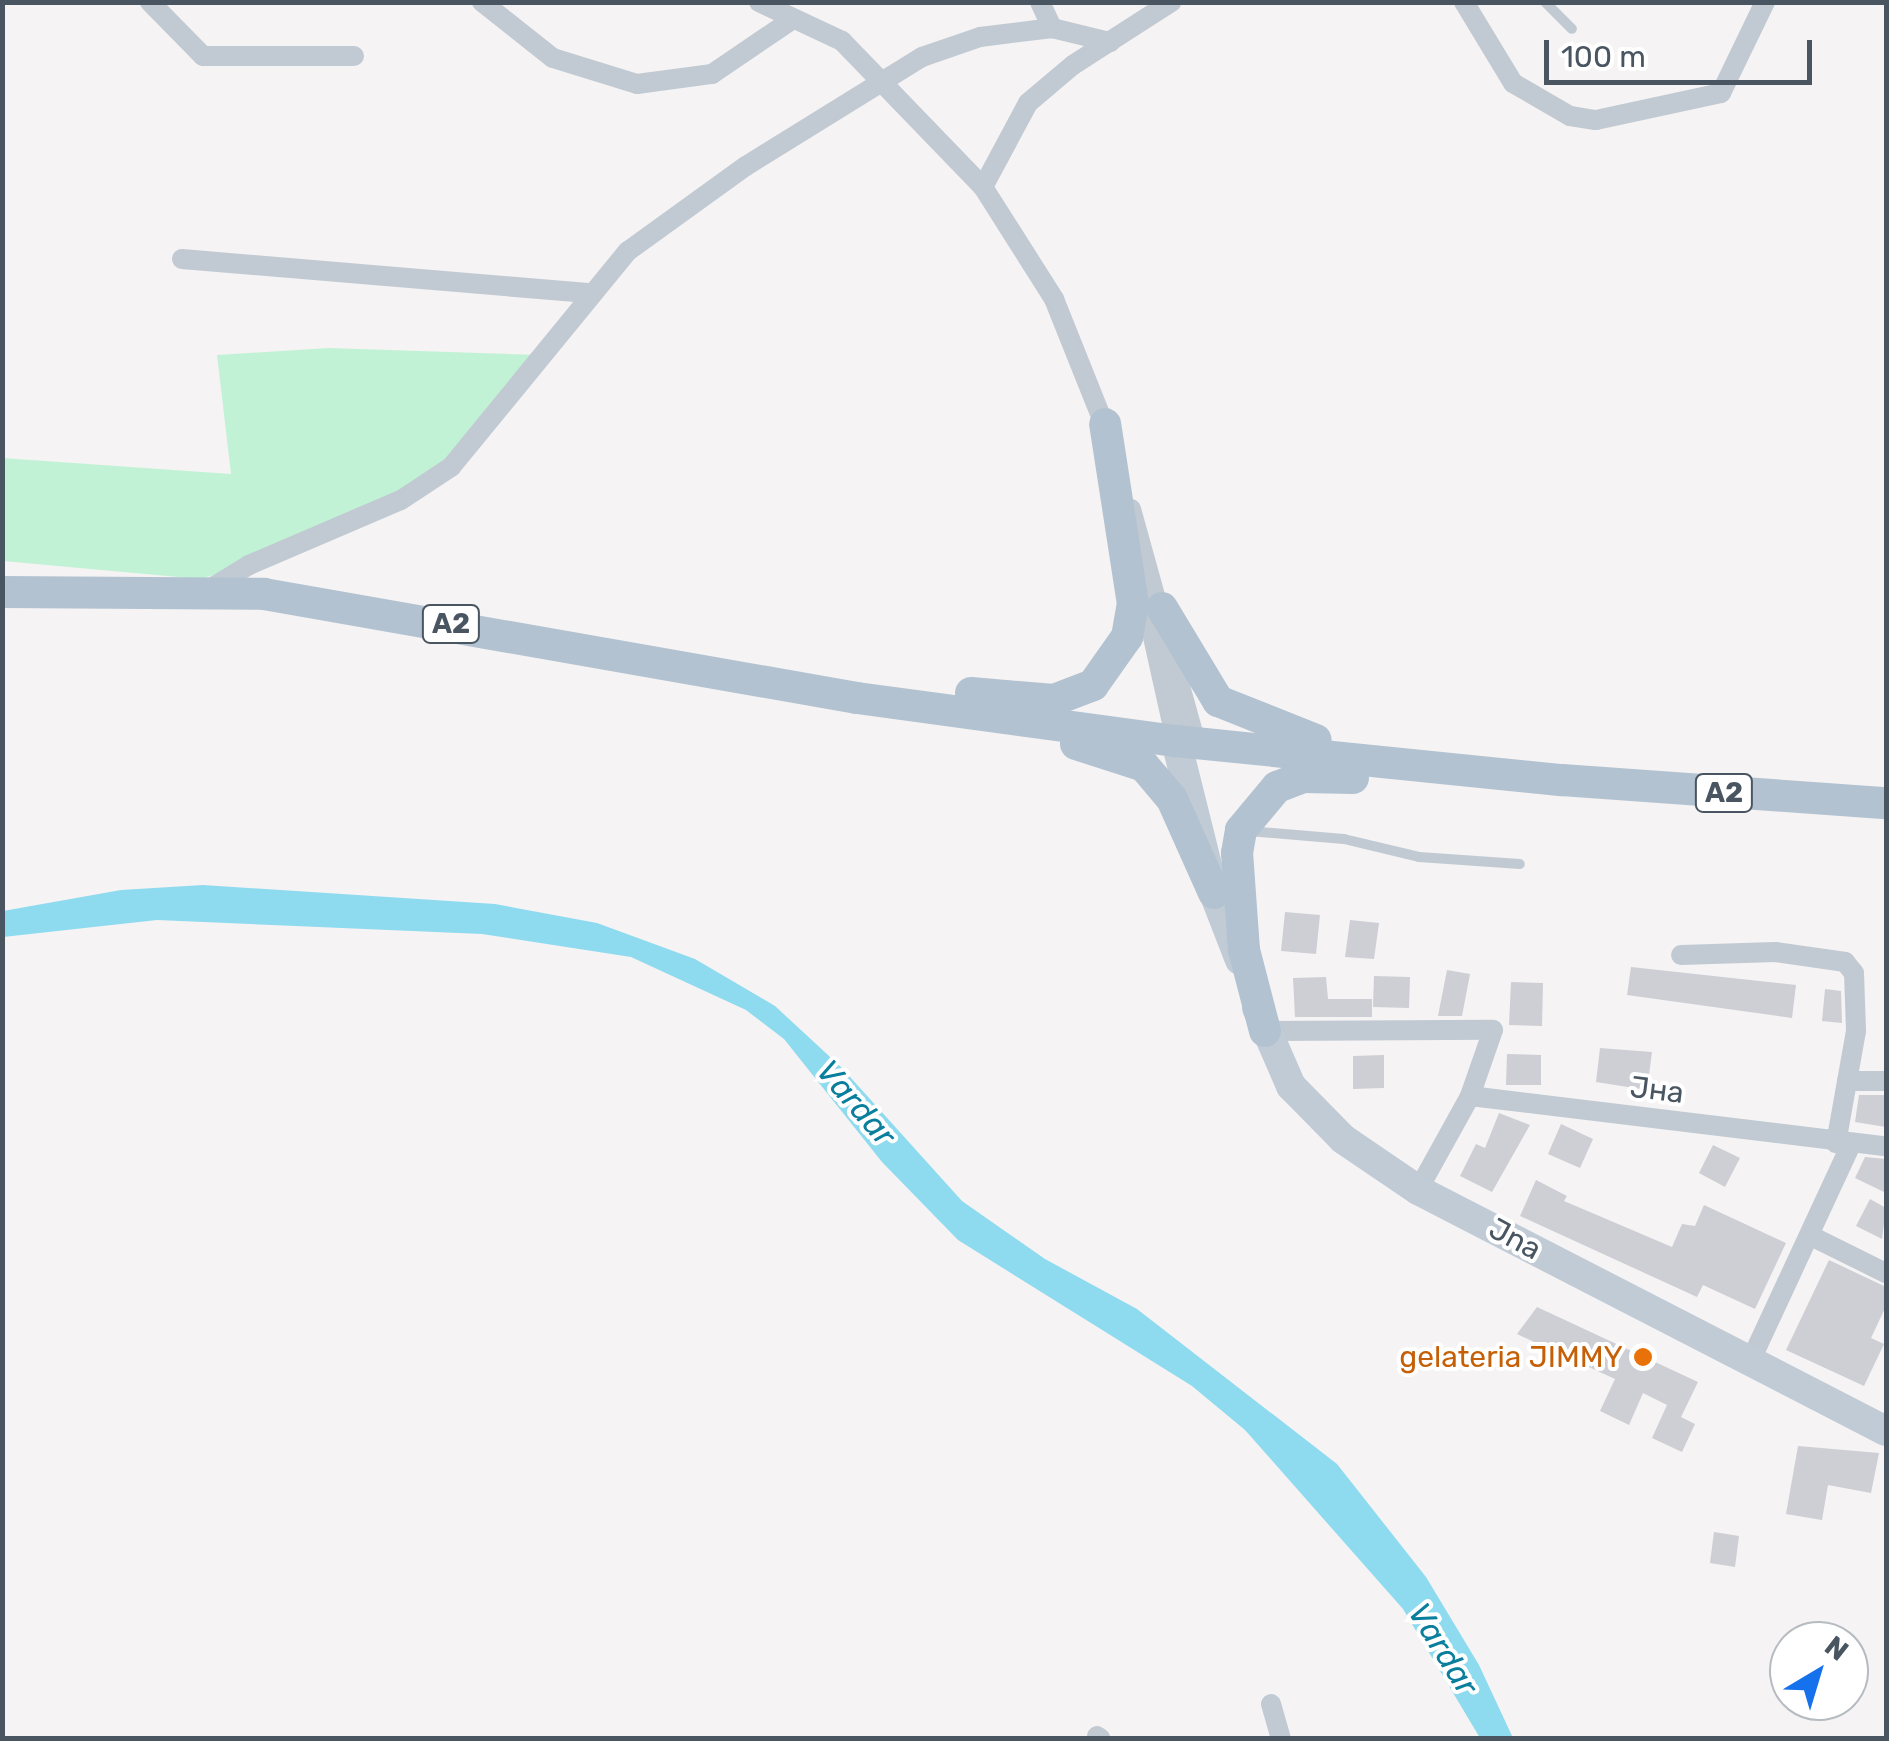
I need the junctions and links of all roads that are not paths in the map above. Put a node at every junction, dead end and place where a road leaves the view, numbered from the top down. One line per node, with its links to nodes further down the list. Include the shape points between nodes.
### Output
1 (150, 2): 13 (street, via 203,56)
2 (482, 2): 9 (street, via 553,58 637,84 712,74)
3 (759, 2): 9 (street)
4 (1040, 2): 10 (street)
5 (1171, 2): 12 (street)
6 (1464, 2): 8 (street, via 1513,84 1570,116 1596,120 1721,93)
7 (1545, 2): 11 (lane)
8 (1765, 2)
9 (793, 20): 14 (street, via 842,40)
10 (1052, 28): 12 (street); 14 (street, via 980,37 922,57)
11 (1572, 29)
12 (1110, 42): 15 (street, via 1028,103)
13 (354, 56)
14 (884, 82): 15 (street); 17 (street, via 646,236)
15 (983, 187): 18 (street, via 1054,299)
16 (182, 259): 17 (street)
17 (588, 292): 19 (street, via 451,467 401,500 249,564)
18 (1105, 424): 21 (street); 22 (main road, via 1133,604 1127,636 1094,685 1054,700); 24 (street)
19 (208, 590): 20 (main road, A2); 22 (main road, A2, via 470,627)
20 (3, 591)
21 (1162, 608): 24 (street); 25 (main road, via 1218,701 1244,716 1301,738)
22 (692, 669): 23 (main road, A2)
23 (857, 698): 24 (main road, A2); 29 (main road, via 931,719 1102,749 1144,766 1172,799)
24 (1186, 742): 25 (main road, A2); 29 (street); 30 (street)
25 (1562, 780): 26 (main road, A2); 27 (main road, via 1473,786 1303,777 1277,787)
26 (1886, 802)
27 (1242, 830): 28 (lane, via 1344,839 1418,857); 32 (main road, via 1237,853 1244,950)
28 (1520, 864)
29 (1214, 893): 30 (street)
30 (1238, 952): 32 (street, Jna)
31 (1682, 955): 33 (street, via 1775,952 1844,962 1854,974 1856,1031)
32 (1265, 1030): 35 (street, via 1493,1030); 38 (street, Jna, via 1291,1086 1344,1139)
33 (1847, 1081): 34 (street); 36 (street)
34 (1886, 1081)
35 (1470, 1096): 36 (street, Јна); 38 (street)
36 (1844, 1144): 37 (street, Јна); 39 (street)
37 (1886, 1146)
38 (1418, 1190): 41 (street, Jna)
39 (1811, 1236): 40 (street); 41 (street)
40 (1886, 1272)
41 (1750, 1362): 42 (street, Jna)
42 (1886, 1431)
43 (1271, 1704): 44 (street)
44 (1280, 1738)

